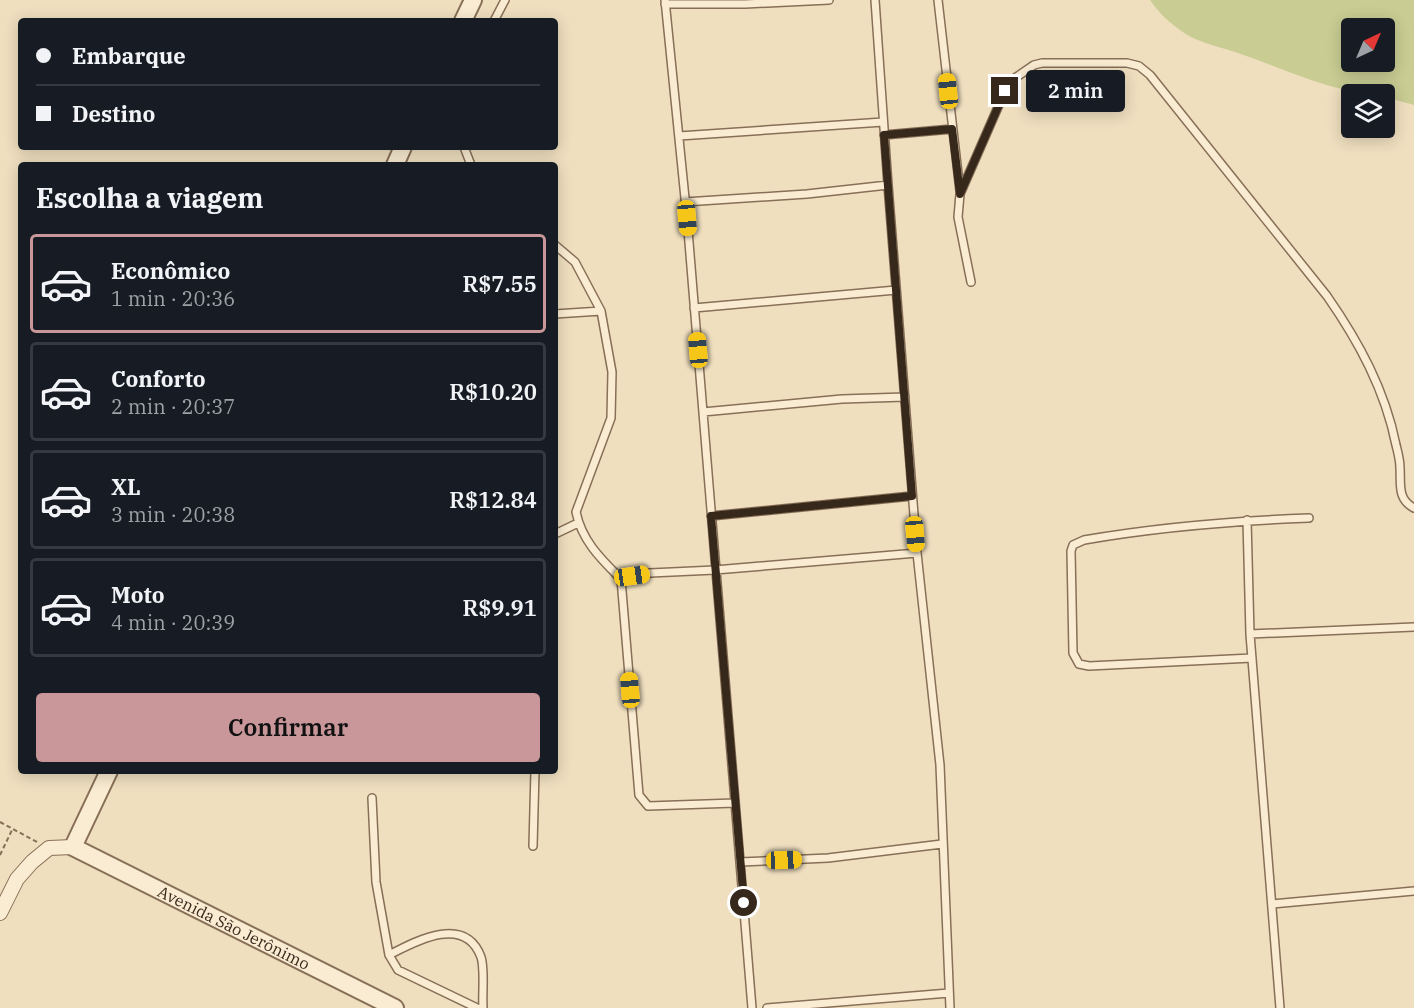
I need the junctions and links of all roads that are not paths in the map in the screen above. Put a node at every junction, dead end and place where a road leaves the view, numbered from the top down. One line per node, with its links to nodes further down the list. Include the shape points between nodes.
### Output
1 (473, 0): 7 (street)
2 (504, 0): 8 (lane)
3 (829, 0): 6 (lane)
4 (875, 0): 9 (lane)
5 (938, 0): 10 (lane)
6 (665, 2): 12 (lane)
7 (464, 18)
8 (495, 18)
9 (883, 122): 11 (lane); 12 (lane)
10 (952, 129): 11 (lane); 14 (lane)
11 (884, 135): 13 (lane)
12 (679, 136): 15 (lane)
13 (888, 185): 15 (lane); 18 (lane)
14 (960, 194): 17 (lane, via 958,217); 25 (lane, via 1005,91 1027,68 1042,63 1139,66 1158,84 1351,330 1382,393 1400,465 1400,493)
15 (686, 202): 19 (lane)
16 (558, 248): 20 (lane, via 575,262)
17 (971, 282)
18 (896, 290): 19 (lane); 22 (lane)
19 (694, 308): 23 (lane)
20 (601, 312): 21 (lane); 29 (lane, via 612,372 611,418 576,512)
21 (558, 314)
22 (905, 397): 23 (lane); 24 (lane)
23 (703, 412): 26 (lane)
24 (912, 496): 26 (lane); 31 (lane)
25 (1414, 508)
26 (711, 516): 32 (lane)
27 (1309, 518): 28 (lane)
28 (1247, 520): 35 (lane); 36 (lane, via 1076,542 1071,551 1073,653 1079,664 1089,666)
29 (578, 523): 30 (lane); 33 (lane, via 591,549)
30 (558, 533)
31 (917, 553): 32 (lane); 41 (lane, via 940,765)
32 (715, 570): 33 (lane, via 650,573); 40 (lane)
33 (621, 579): 40 (lane, via 639,795 648,806)
34 (1414, 627): 35 (lane)
35 (1250, 634): 36 (lane)
36 (1252, 658): 46 (lane)
37 (108, 774): 43 (street)
38 (535, 774): 42 (lane)
39 (372, 798): 48 (lane, via 376,882)
40 (735, 803): 44 (lane)
41 (942, 844): 44 (lane, via 828,858); 49 (lane)
42 (533, 846)
43 (73, 847): 47 (street, via 49,848 32,862 17,879); 50 (street, Avenida São Jerônimo)
44 (740, 862): 53 (lane)
45 (1414, 891): 46 (lane)
46 (1272, 904): 56 (lane)
47 (0, 913)
48 (389, 955): 51 (lane, via 398,969); 52 (lane, via 421,938 452,933 472,941 481,958)
49 (949, 993): 54 (lane); 55 (lane)
50 (395, 1008)
51 (477, 1008)
52 (483, 1008)
53 (752, 1008)
54 (767, 1008)
55 (950, 1008)
56 (1280, 1008)

